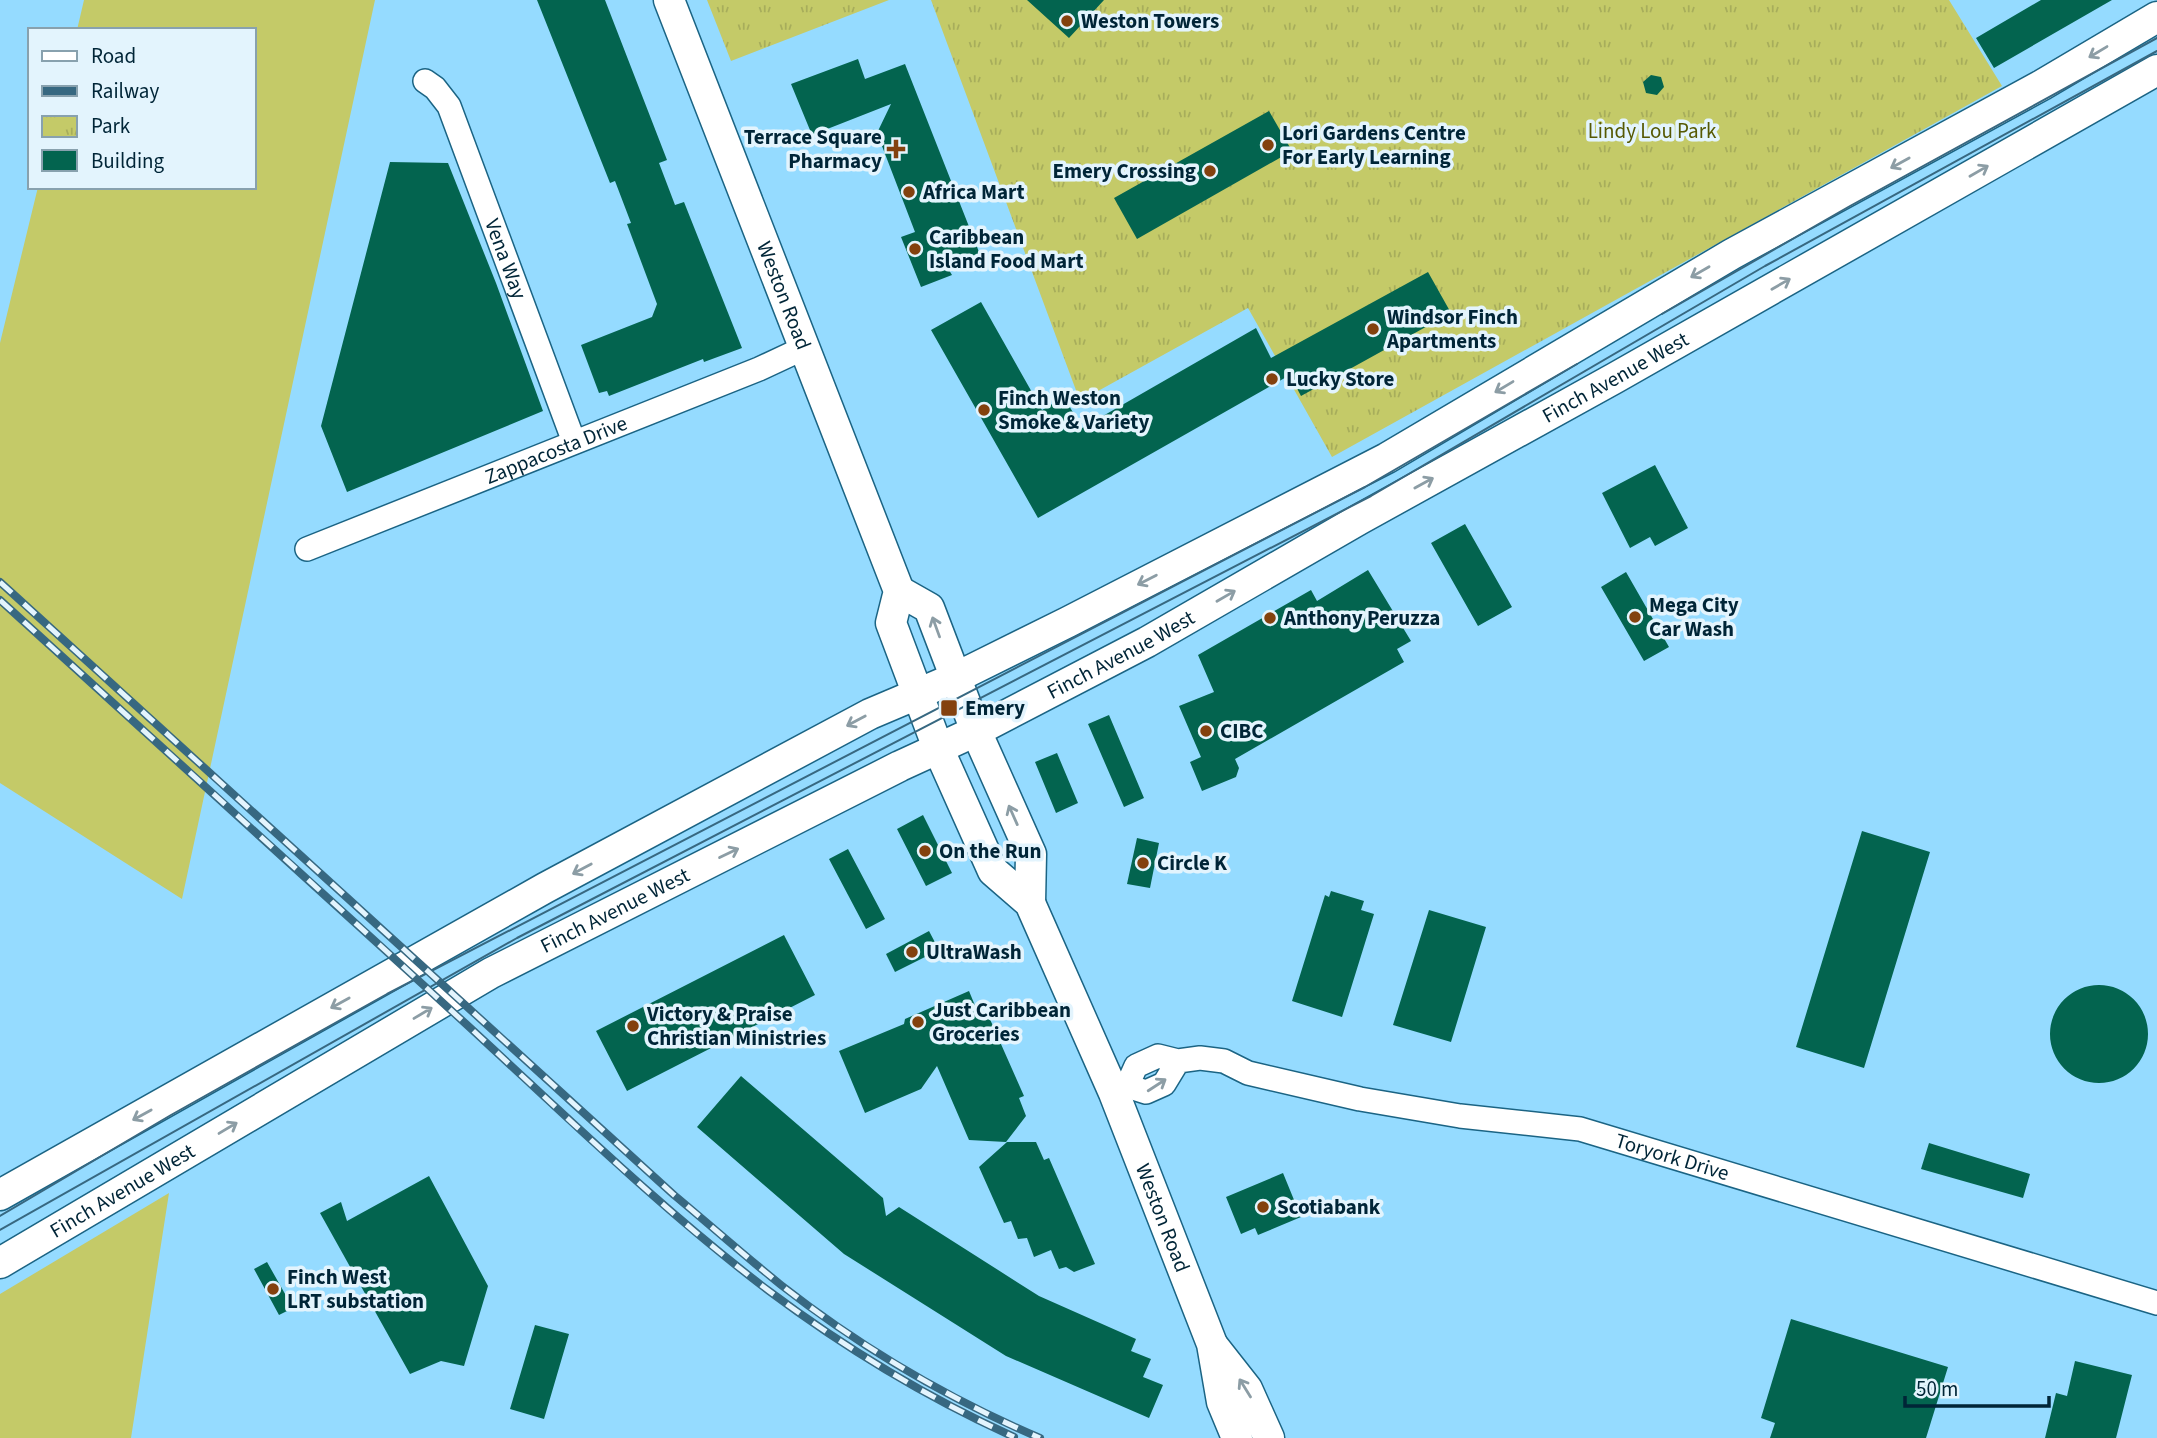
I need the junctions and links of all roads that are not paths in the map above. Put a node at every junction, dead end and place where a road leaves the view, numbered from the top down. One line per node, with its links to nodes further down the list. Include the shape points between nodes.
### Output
1 (669, 0): 5 (main road, Weston Road)
2 (2157, 17): 9 (main road, one-way to 9, via 1708,268 1387,458)
3 (2157, 70): 11 (main road, Finch Avenue West, one-way to 3, via 1147,642)
4 (425, 81): 6 (street, Vena Way, via 449,106)
5 (804, 348): 6 (street, Zappacosta Drive); 8 (main road, Weston Road)
6 (574, 443): 7 (street, Zappacosta Drive)
7 (307, 549)
8 (899, 592): 9 (main road, Weston Road, one-way to 8, via 929,608); 10 (main road, Weston Road, via 891,622)
9 (955, 678): 10 (main road); 11 (main road, Weston Road)
10 (918, 692): 12 (main road, Weston Road); 15 (main road, one-way to 15, via 870,713 545,888)
11 (976, 731): 12 (main road, Finch Avenue West); 13 (main road, Weston Road, one-way to 11, via 1031,854)
12 (938, 748): 13 (main road, Weston Road, via 993,871); 16 (main road, Finch Avenue West, one-way to 12, via 491,973)
13 (1030, 903): 14 (main road, Weston Road)
14 (1121, 1089): 17 (street, Toryork Drive, via 1146,1092 1164,1084 1178,1060 1224,1061 1248,1073 1360,1099 1580,1129); 18 (main road, Weston Road)
15 (0, 1195)
16 (0, 1263)
17 (2157, 1303)
18 (1212, 1344): 19 (main road, Weston Road, via 1222,1402); 20 (main road, Weston Road, one-way to 18, via 1247,1388)
19 (1237, 1438)
20 (1269, 1438)

